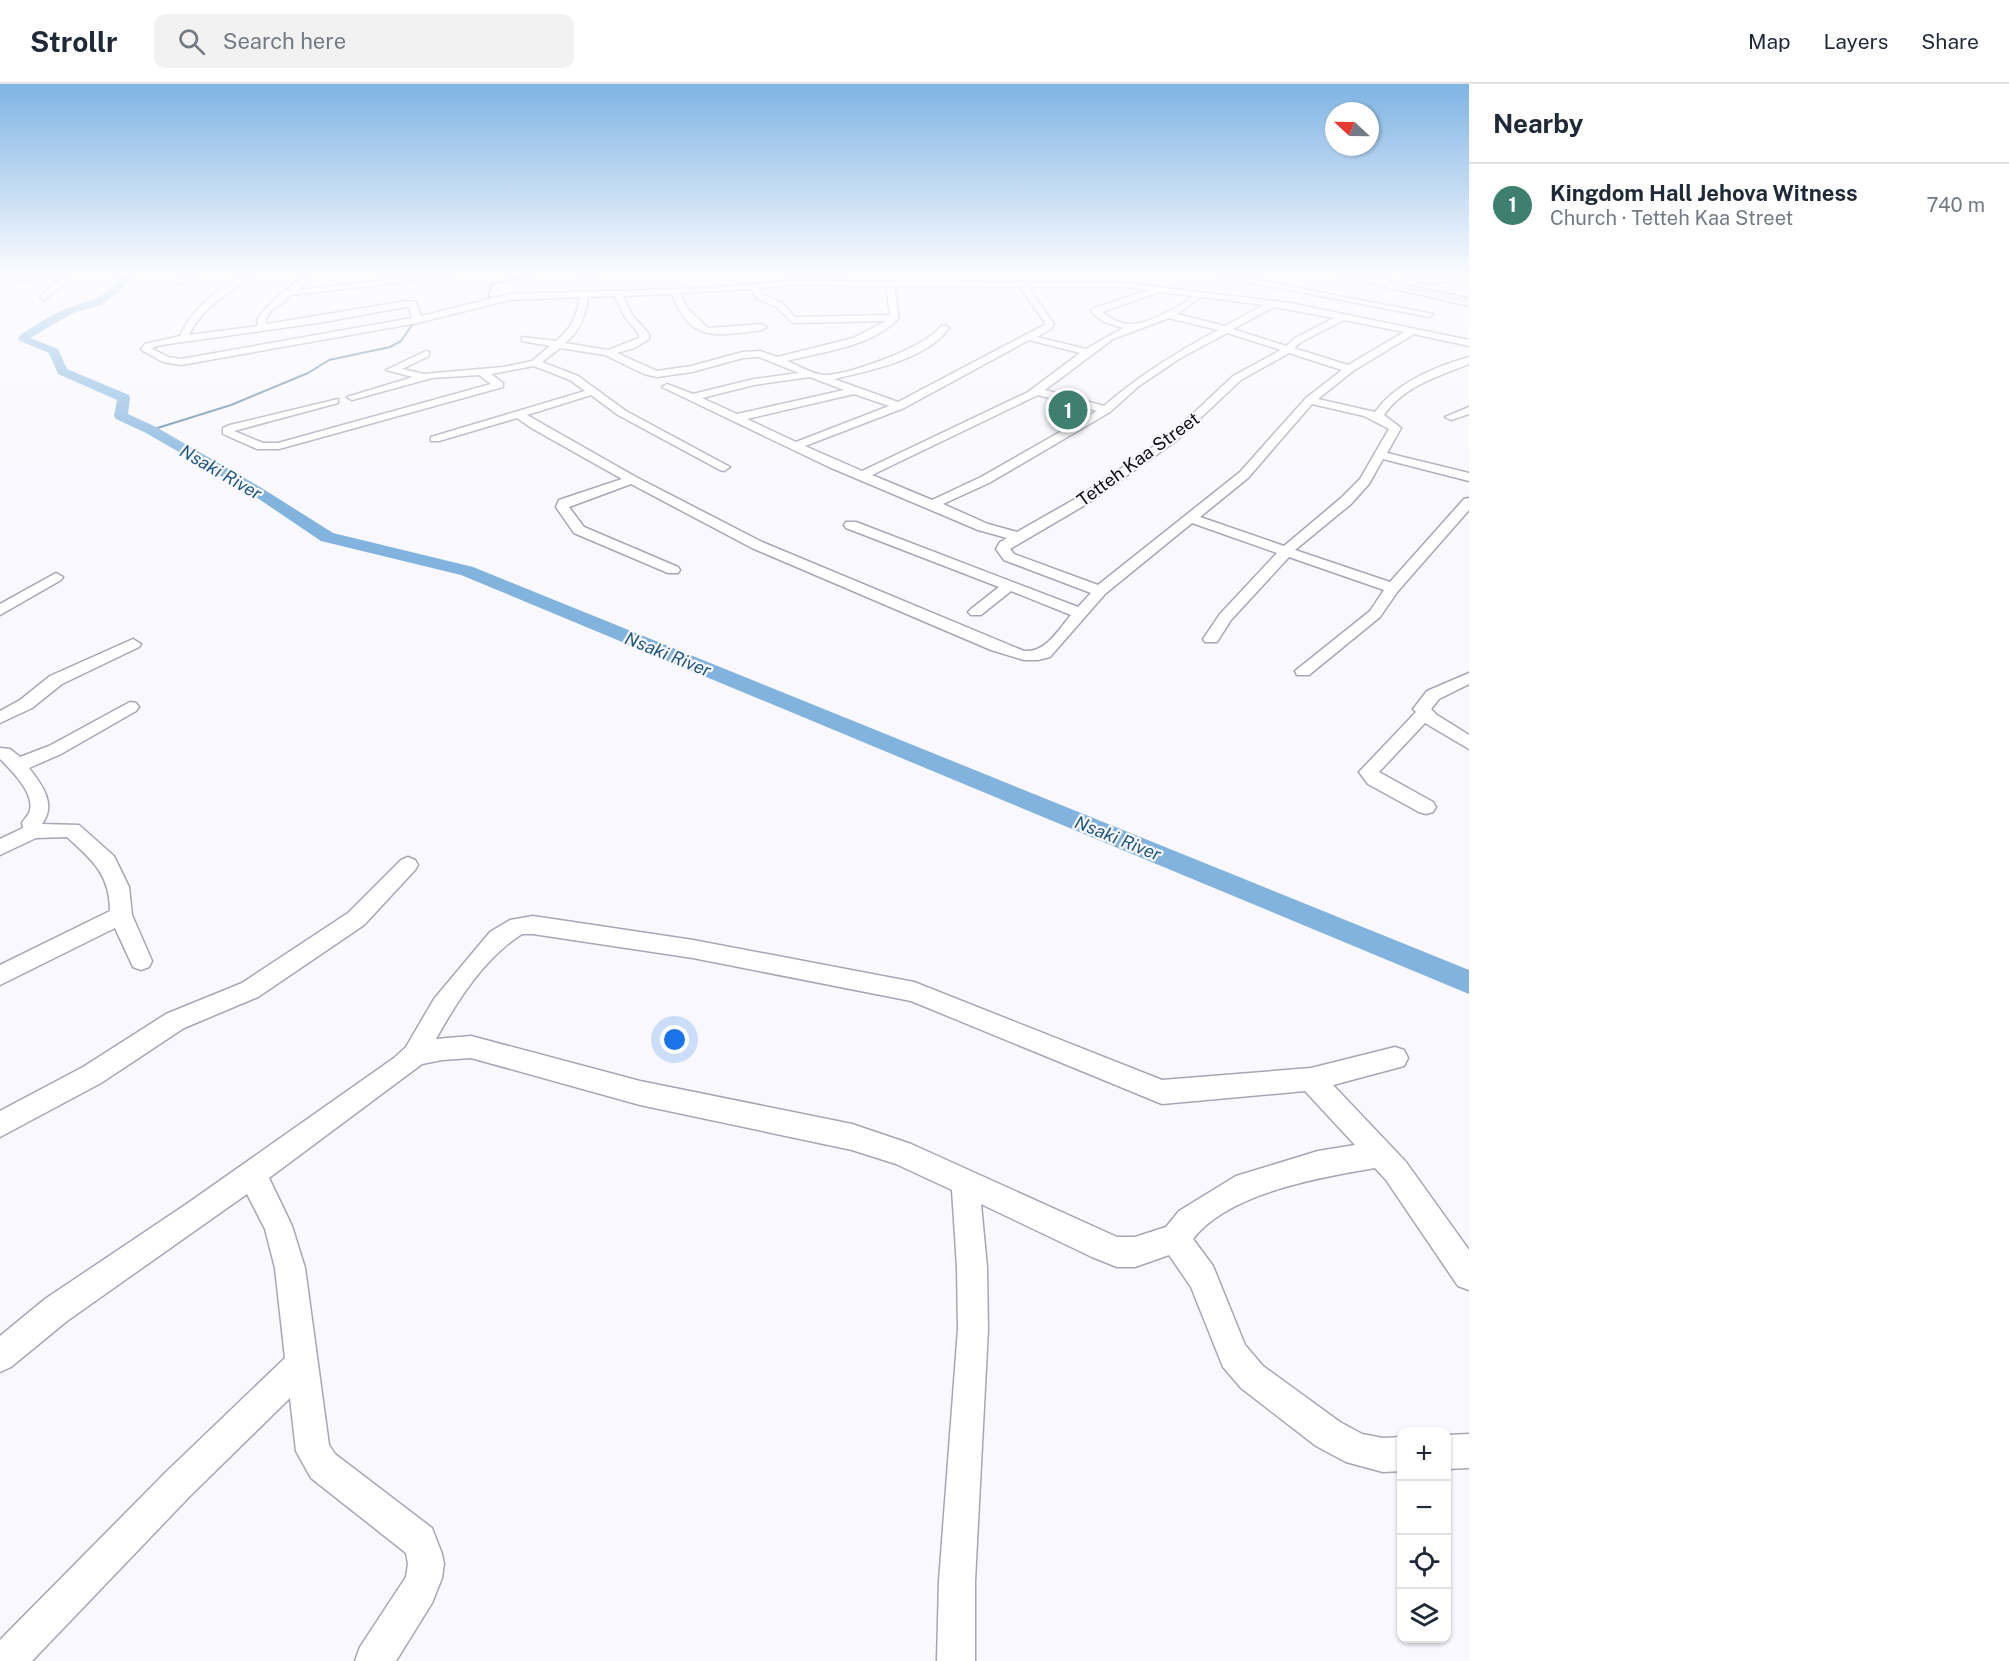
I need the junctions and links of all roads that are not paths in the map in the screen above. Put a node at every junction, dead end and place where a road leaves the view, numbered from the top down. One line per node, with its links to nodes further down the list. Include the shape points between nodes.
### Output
1 (147, 350): 2 (street, via 166,360 181,362)
2 (251, 350)
3 (554, 350): 22 (street)
4 (588, 350): 17 (street)
5 (619, 350): 17 (street)
6 (817, 350): 20 (street)
7 (916, 350): 19 (street)
8 (1007, 350): 36 (street)
9 (1078, 350): 16 (street)
10 (1091, 350): 16 (street)
11 (1188, 350): 37 (street, via 1147,375)
12 (1286, 350): 54 (street, Tetteh Kaa Street, via 1237,378 1179,433 1103,488)
13 (1292, 350): 23 (street)
14 (1382, 350): 23 (street)
15 (888, 352): 19 (street)
16 (1088, 352): 30 (street)
17 (608, 353): 20 (street, via 657,374 753,354)
18 (426, 354): 26 (street, via 391,370)
19 (899, 357): 27 (street)
20 (779, 360): 25 (street)
21 (1469, 360): 40 (street, via 1407,386)
22 (535, 363): 24 (street); 31 (street, via 574,378)
23 (1349, 369): 34 (street)
24 (482, 372): 26 (street); 35 (street, via 499,385 279,446 261,447 227,432)
25 (810, 374): 27 (street); 33 (street)
26 (425, 376): 32 (street)
27 (823, 380): 29 (street)
28 (667, 387): 33 (street)
29 (855, 391): 36 (street); 42 (street)
30 (1036, 391): 37 (street); 47 (street)
31 (591, 392): 39 (street); 46 (street, via 622,413)
32 (352, 396)
33 (692, 397): 42 (street)
34 (1310, 400): 40 (street); 52 (street, via 1244,475)
35 (334, 401)
36 (900, 406): 44 (street)
37 (1106, 410): 51 (street, via 985,480)
38 (1469, 410): 41 (street)
39 (519, 414): 43 (street); 49 (street)
40 (1377, 417): 45 (street, via 1395,428)
41 (1451, 417)
42 (736, 418): 44 (street)
43 (435, 439)
44 (795, 446): 47 (street)
45 (1381, 454): 48 (street); 55 (street, via 1365,481 1346,501)
46 (724, 467)
47 (862, 476): 51 (street)
48 (1469, 477)
49 (632, 480): 56 (street, via 571,500 562,507 579,530); 63 (street, via 757,545 1014,653 1043,655)
50 (1469, 501): 59 (street)
51 (933, 504): 54 (street, via 983,527)
52 (1190, 518): 55 (street); 60 (street)
53 (851, 525): 58 (street)
54 (1018, 537): 60 (street, via 1003,549 1009,557)
55 (1285, 553): 59 (street); 64 (street, via 1225,616)
56 (673, 570)
57 (56, 577): 61 (street)
58 (1009, 586): 62 (street); 63 (street)
59 (1393, 588): 66 (street, via 1375,614)
60 (1100, 591): 63 (street)
61 (0, 610)
62 (976, 612)
63 (1081, 613)
64 (1211, 639)
65 (133, 644): 70 (street, via 56,680 26,704)
66 (1303, 671)
67 (1469, 678): 69 (street, via 1433,696 1423,707)
68 (130, 707): 73 (street, via 55,750 11,759 31,783 40,807 32,823)
69 (1425, 713): 71 (street); 72 (street, via 1368,772 1375,780)
70 (0, 718)
71 (1469, 742)
72 (1426, 807)
73 (33, 831): 74 (street); 76 (street, via 72,830 86,840 107,861 121,899)
74 (0, 848)
75 (408, 866): 82 (street, via 356,919 250,990 175,1022 92,1075)
76 (120, 915): 77 (street); 78 (street)
77 (141, 961)
78 (0, 976)
79 (415, 1055): 81 (street, via 442,1006 498,938 510,929 533,925 693,949 914,992 1162,1092); 84 (street); 85 (street, via 471,1047 640,1093 852,1137 901,1153)
80 (1395, 1058): 81 (street)
81 (1311, 1080): 83 (street)
82 (0, 1125)
83 (1380, 1154): 86 (street, via 1318,1164 1236,1190 1189,1221); 87 (street, via 1408,1186)
84 (252, 1174): 88 (street, via 56,1310); 89 (street, via 281,1234 290,1268)
85 (965, 1182): 86 (street, via 1117,1252 1135,1252); 95 (street, via 973,1329 957,1581)
86 (1175, 1239): 92 (street, via 1202,1277 1234,1356 1252,1377 1328,1434 1358,1450)
87 (1469, 1275)
88 (0, 1356)
89 (303, 1363): 93 (street, via 178,1484); 94 (street, via 313,1451 323,1466 419,1541 426,1556 427,1570 418,1592)
90 (1469, 1451): 91 (street)
91 (1451, 1452)
92 (1397, 1454)
93 (6, 1661)
94 (374, 1661)
95 (956, 1661)

